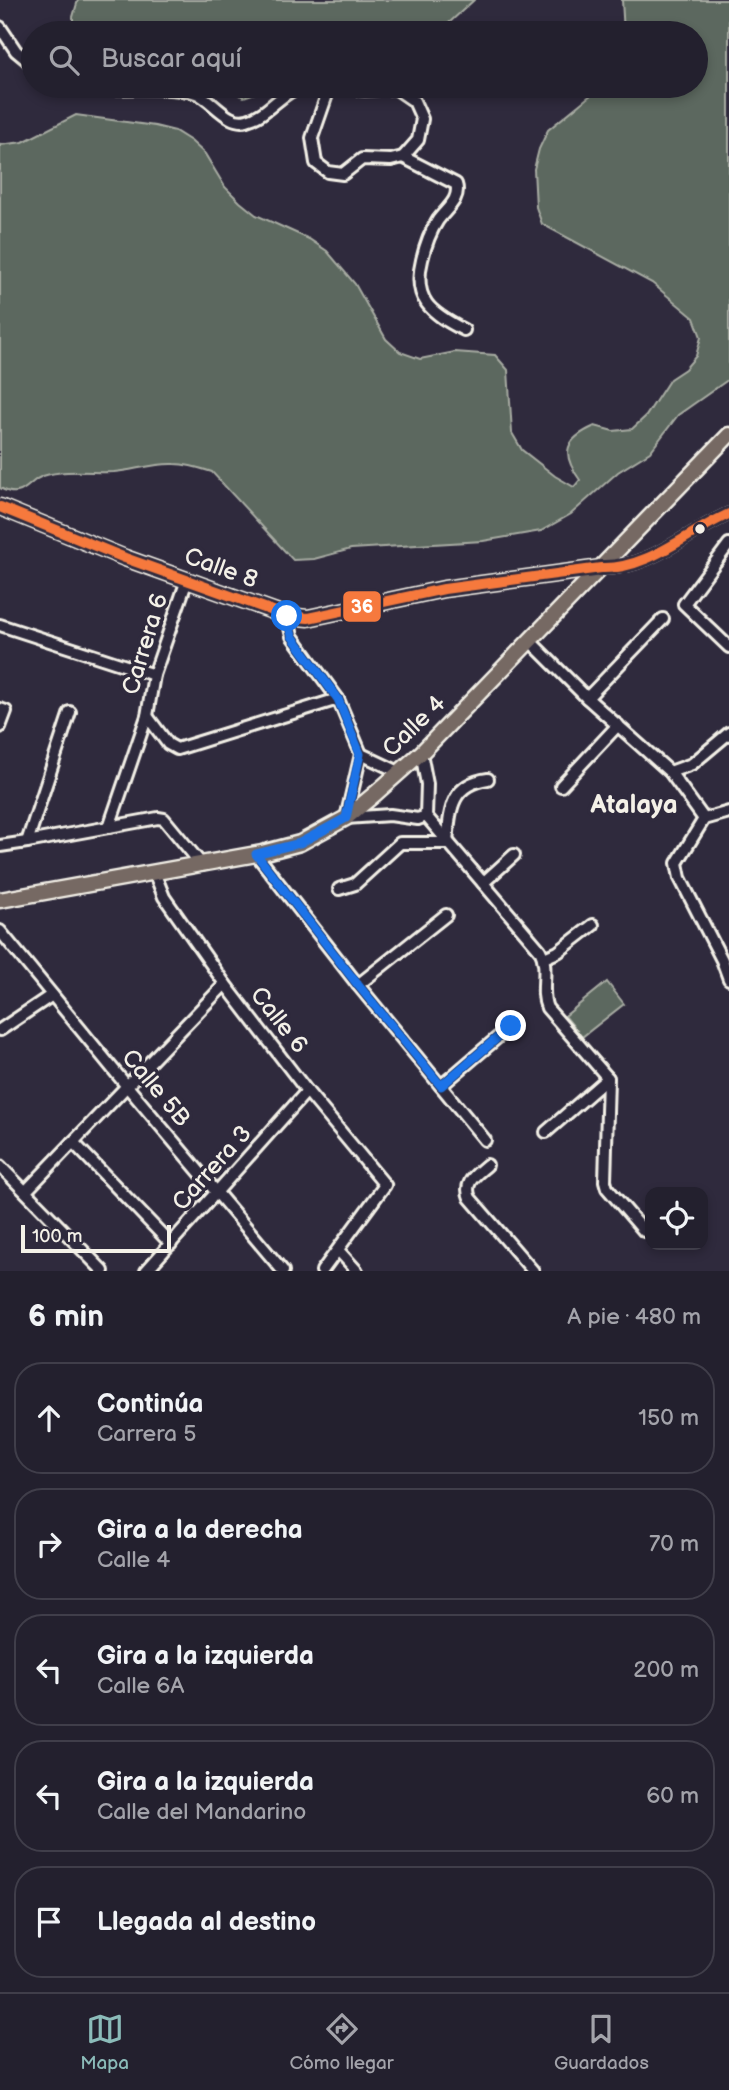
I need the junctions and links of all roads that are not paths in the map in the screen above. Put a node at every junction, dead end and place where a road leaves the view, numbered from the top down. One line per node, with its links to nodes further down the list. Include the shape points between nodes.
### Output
1 (0, 27): 2 (street)
2 (21, 55)
3 (203, 98): 4 (street, via 234,121 247,121)
4 (280, 98)
5 (326, 98): 7 (street, via 312,138 316,163 328,172 343,174 362,159)
6 (410, 98): 7 (street, via 422,120 418,140)
7 (402, 157): 8 (street, via 456,184 456,198 436,223 417,278 426,304)
8 (464, 330)
9 (729, 435): 13 (main road, Calle 4)
10 (0, 507): 14 (main road, Calle 8)
11 (728, 516): 13 (street, via 634,564)
12 (729, 544): 19 (street, via 684,604)
13 (601, 568): 15 (main road, Calle 8, via 444,589 308,618); 18 (main road, Calle 4)
14 (187, 580): 15 (main road, Calle 8); 20 (street, Carrera 6)
15 (287, 616): 22 (street, via 292,636)
16 (663, 620): 21 (street)
17 (0, 625): 20 (street)
18 (530, 641): 21 (street); 29 (main road, Calle 4)
19 (728, 644)
20 (154, 675): 25 (street, Carrera 6)
21 (587, 698): 26 (street)
22 (338, 699): 25 (street, Carrera 6, via 177,749); 30 (street)
23 (0, 709): 27 (street, via 6,711)
24 (70, 712): 40 (street)
25 (147, 716): 39 (street)
26 (618, 725): 32 (street); 34 (street)
27 (0, 727)
28 (729, 733): 32 (street, via 692,764)
29 (421, 753): 31 (main road, Calle 4); 36 (street, via 427,783)
30 (360, 754): 31 (street); 37 (street)
31 (399, 772): 37 (main road, Calle 4)
32 (670, 772): 38 (street)
33 (488, 779): 41 (street, via 476,780 454,800)
34 (561, 786)
35 (729, 812): 38 (street)
36 (426, 816): 37 (street, via 418,820 390,815); 41 (street)
37 (346, 818): 43 (main road, Calle 4, via 300,843)
38 (704, 819): 54 (street, via 677,863)
39 (109, 827): 40 (street); 45 (street, via 164,819)
40 (27, 842): 42 (street)
41 (447, 843): 47 (street); 48 (street, via 400,843 355,884)
42 (0, 846)
43 (256, 854): 45 (main road, Calle 4); 56 (street)
44 (514, 855): 47 (street)
45 (202, 865): 46 (main road, Calle 4)
46 (154, 872): 49 (main road, Calle 4); 55 (street, Calle 6, via 164,897)
47 (483, 883): 53 (street)
48 (339, 889)
49 (0, 900)
50 (446, 915): 56 (street)
51 (593, 925): 53 (street)
52 (0, 931): 57 (street, Calle 5B)
53 (544, 958): 60 (street, via 547,1008)
54 (729, 979)
55 (225, 984): 61 (street); 63 (street, Calle 6)
56 (358, 985): 62 (street)
57 (52, 995): 59 (street); 61 (street, Calle 5B)
58 (511, 1026): 62 (street)
59 (0, 1030)
60 (608, 1078): 64 (street); 71 (street, via 605,1181)
61 (126, 1085): 66 (street); 70 (street, Calle 5B)
62 (441, 1086): 65 (street)
63 (307, 1091): 70 (street, Carrera 3); 73 (street, Calle 6, via 385,1185)
64 (546, 1132)
65 (485, 1140)
66 (73, 1142): 69 (street); 72 (street)
67 (487, 1165): 79 (street, via 468,1182 470,1198)
68 (0, 1166): 69 (street)
69 (26, 1191): 74 (street)
70 (218, 1194): 72 (street, Carrera 3); 76 (street, Calle 5B)
71 (644, 1231)
72 (172, 1244): 75 (street, Carrera 3)
73 (338, 1250): 77 (street); 78 (street)
74 (103, 1271)
75 (146, 1271)
76 (283, 1271)
77 (323, 1271)
78 (357, 1271)
79 (533, 1271)

